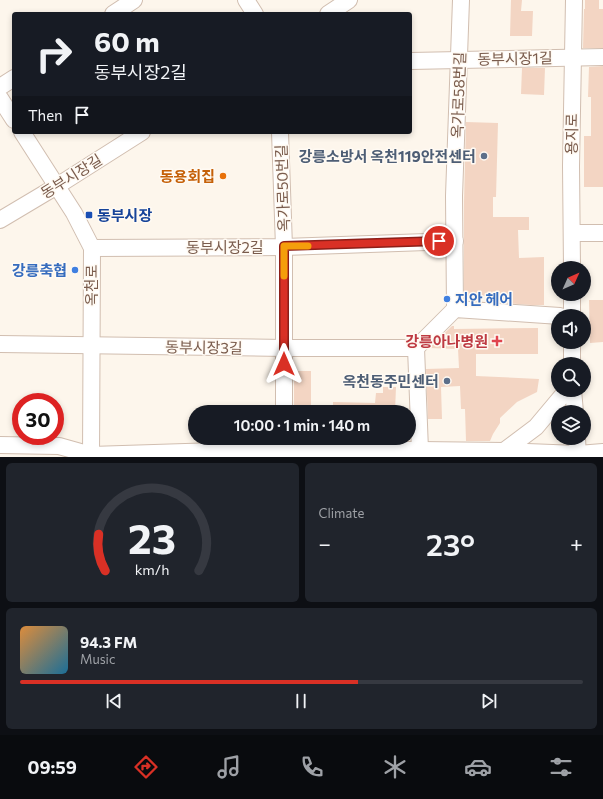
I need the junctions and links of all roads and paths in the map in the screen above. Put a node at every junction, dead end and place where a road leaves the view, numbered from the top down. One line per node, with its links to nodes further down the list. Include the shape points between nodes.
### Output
1 (134, 0): 6 (street)
2 (246, 0): 7 (street)
3 (349, 0): 8 (street)
4 (461, 0): 11 (street, 옥가로58번길)
5 (574, 0): 9 (street, 용지로)
6 (116, 12)
7 (254, 12)
8 (331, 12)
9 (572, 57): 10 (street, 동부시장1길); 11 (street, 동부시장1길); 22 (street, 용지로)
10 (603, 57)
11 (459, 59): 12 (street, 동부시장1길); 24 (street, 옥가로58번길)
12 (412, 61)
13 (12, 79): 14 (street)
14 (0, 87)
15 (0, 98): 16 (street)
16 (12, 117)
17 (23, 134): 20 (street, 옥천로)
18 (139, 134): 20 (street, 동부시장길)
19 (280, 134): 25 (street, 옥가로50번길)
20 (57, 186): 21 (street, 동부시장길); 26 (street, 옥천로)
21 (0, 220)
22 (572, 233): 23 (street); 27 (street, 용지로)
23 (603, 233)
24 (454, 240): 25 (street, 동부시장2길); 28 (street, 옥가로58번길)
25 (284, 246): 26 (street, 동부시장2길); 32 (street, 옥가로50번길)
26 (92, 248): 31 (street, 옥천로)
27 (572, 261)
28 (455, 310): 29 (street); 33 (street)
29 (551, 315)
30 (0, 344): 31 (street, 동부시장3길)
31 (91, 345): 32 (street, 동부시장3길); 43 (street, 옥천로)
32 (284, 348): 33 (street, 동부시장3길); 35 (street, 옥가로50번길)
33 (416, 348): 39 (street)
34 (561, 397): 42 (street, via 536,427)
35 (284, 405)
36 (0, 445): 43 (street, via 58,446)
37 (268, 445): 43 (street)
38 (307, 445): 39 (street)
39 (420, 450): 42 (street)
40 (578, 450): 41 (street); 42 (street)
41 (603, 452)
42 (507, 454)
43 (90, 456)

